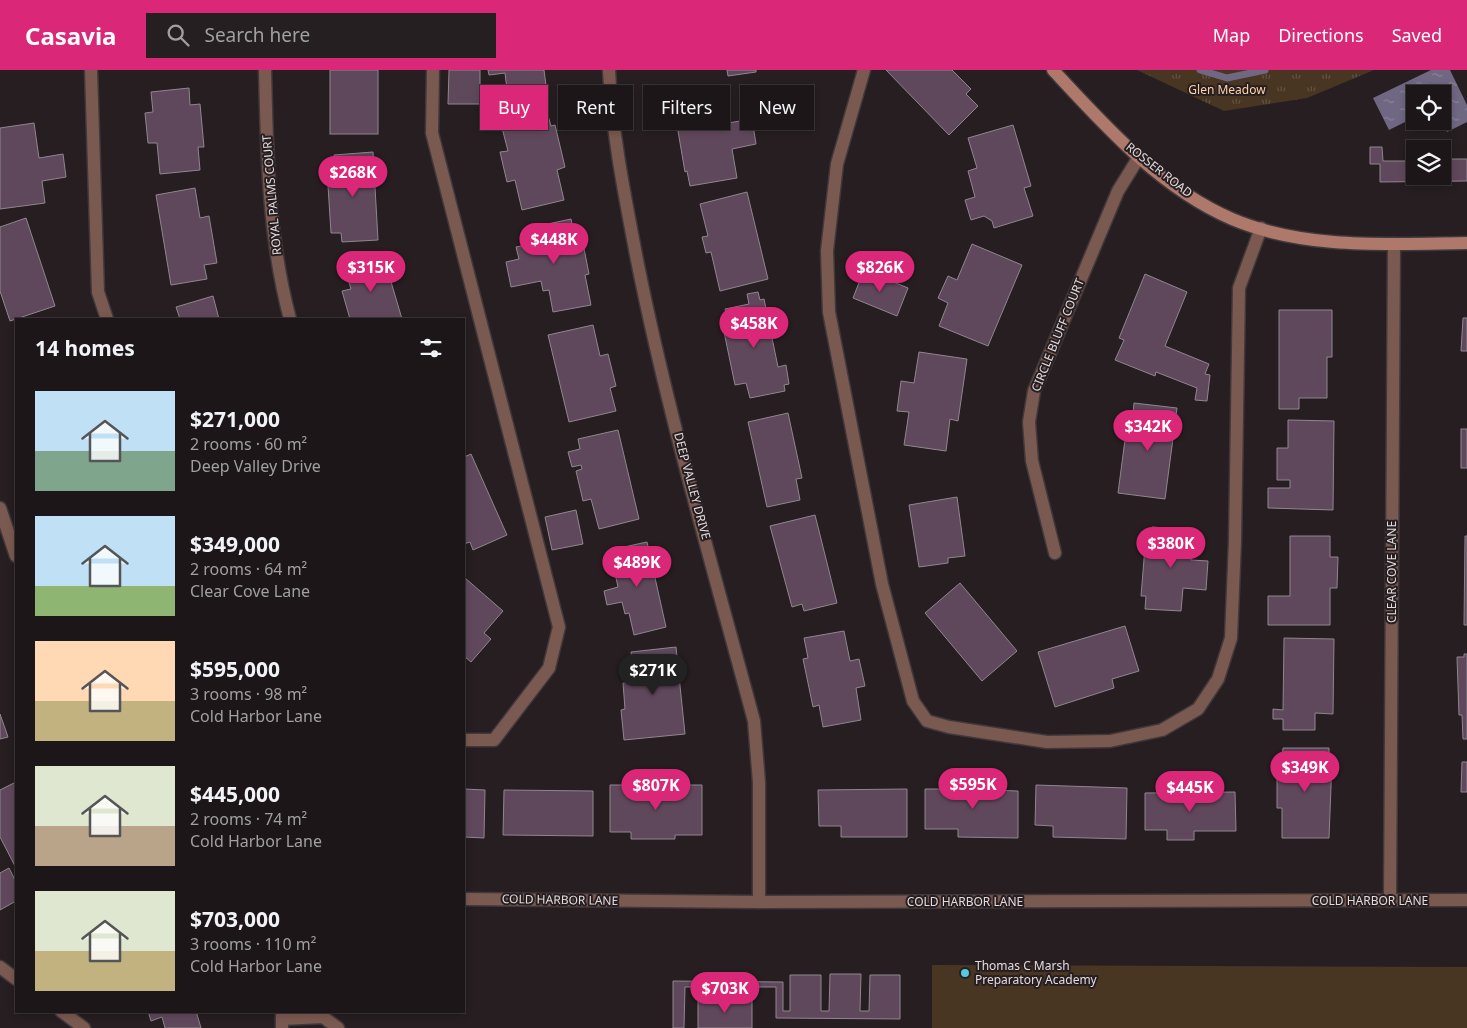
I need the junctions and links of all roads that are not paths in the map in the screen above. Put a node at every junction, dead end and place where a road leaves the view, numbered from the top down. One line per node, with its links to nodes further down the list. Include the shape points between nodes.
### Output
1 (91, 70): 11 (street, via 98,292)
2 (265, 70): 12 (street, ROYAL PALMS COURT, via 272,234)
3 (433, 70): 16 (street, via 434,143 559,627 549,668 494,740)
4 (609, 70): 20 (street, DEEP VALLEY DRIVE, via 612,116 652,334 754,721 759,782)
5 (864, 70): 8 (street, via 837,164 827,251 829,312 882,584 913,701 927,721 1048,742 1110,741 1162,730 1198,709 1218,679 1231,638 1239,288)
6 (1052, 70): 7 (street, ROSSER ROAD)
7 (1139, 157): 8 (street, ROSSER ROAD, via 1212,210); 15 (street, CIRCLE BLUFF COURT, via 1118,191 1034,391 1029,422 1032,461)
8 (1261, 228): 10 (street, ROSSER ROAD, via 1351,244)
9 (1467, 243): 10 (street, ROSSER ROAD)
10 (1394, 244): 18 (street, CLEAR COVE LANE)
11 (107, 318)
12 (290, 318)
13 (0, 508): 14 (street)
14 (15, 553)
15 (1055, 553)
16 (465, 740)
17 (465, 899): 20 (street, COLD HARBOR LANE)
18 (1390, 900): 19 (street, COLD HARBOR LANE); 20 (street, COLD HARBOR LANE)
19 (1467, 900)
20 (759, 902)
21 (0, 967): 22 (street)
22 (15, 977)
23 (64, 1013): 25 (street)
24 (282, 1019): 26 (street, via 323,1017)
25 (84, 1028)
26 (338, 1028)

